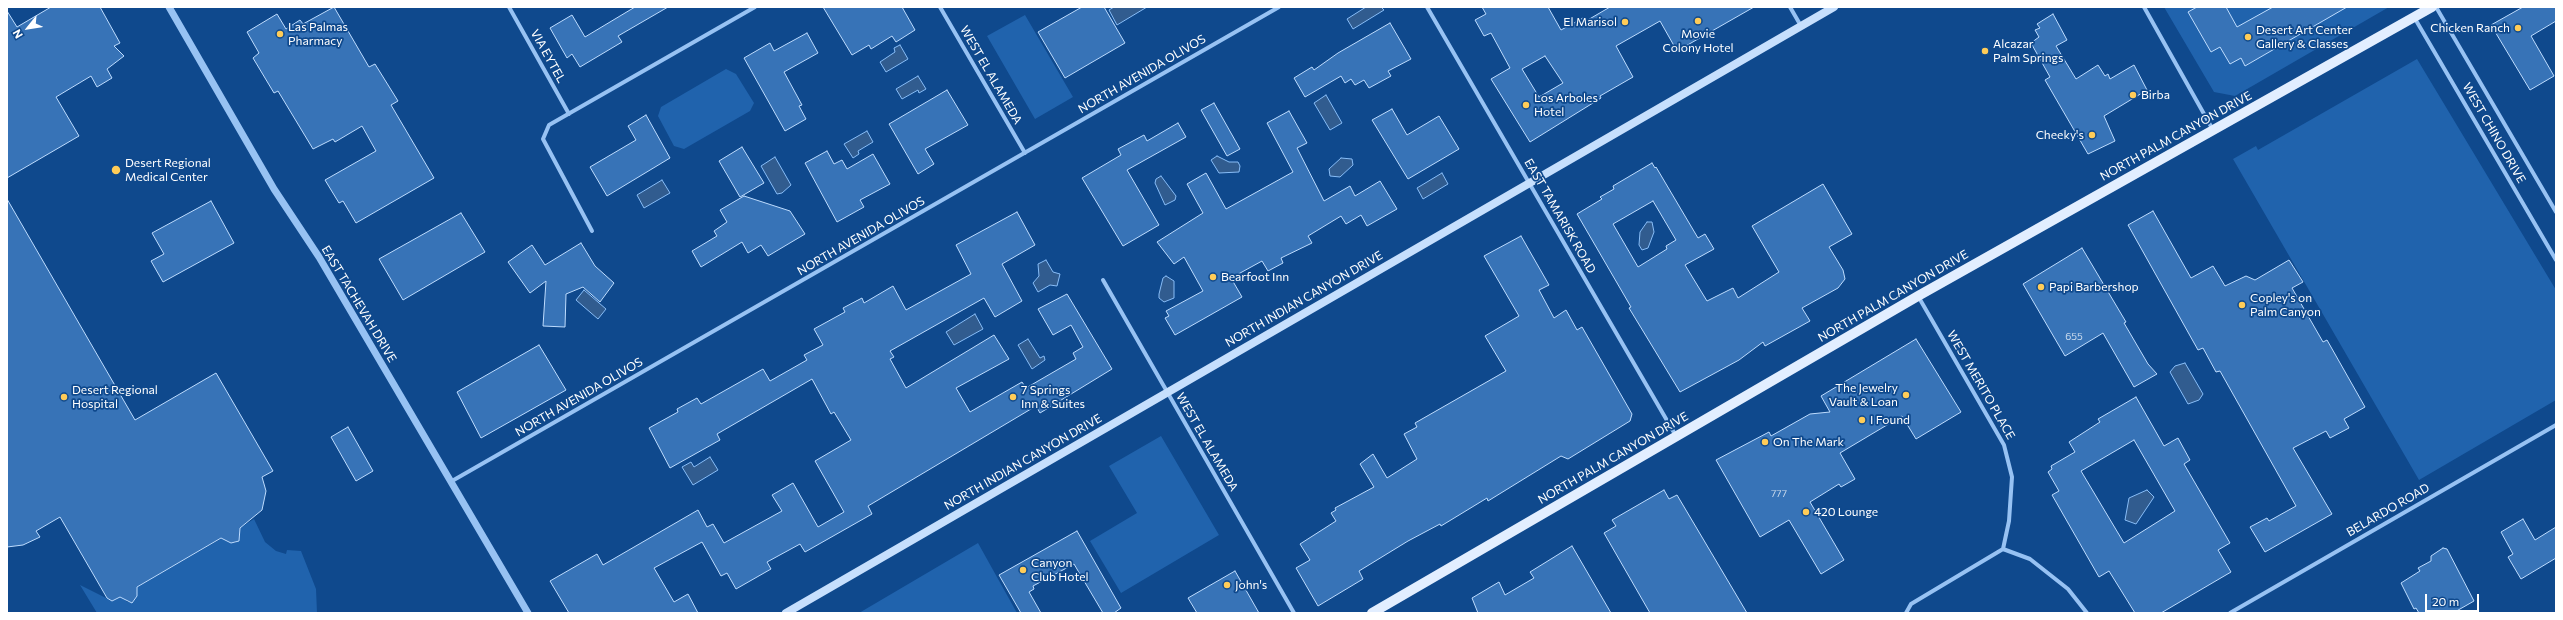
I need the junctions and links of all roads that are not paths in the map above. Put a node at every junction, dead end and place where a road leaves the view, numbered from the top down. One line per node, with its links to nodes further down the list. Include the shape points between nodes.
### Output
1 (169, 7): 26 (street, EAST TACHEVAH DRIVE, via 274,189 319,257)
2 (509, 7): 14 (street, VIA EYTEL)
3 (755, 7): 14 (street)
4 (940, 7): 16 (street, WEST EL ALAMEDA)
5 (1278, 7): 16 (street, NORTH AVENIDA OLIVOS)
6 (1427, 7): 17 (street, EAST TAMARISK ROAD)
7 (1790, 7): 13 (street)
8 (1834, 7): 13 (main road, NORTH INDIAN CANYON DRIVE)
9 (2144, 7): 15 (street)
10 (2432, 7): 12 (main road, NORTH PALM CANYON DRIVE)
11 (2436, 7): 18 (street, WEST CHINO DRIVE)
12 (2414, 16): 15 (main road, NORTH PALM CANYON DRIVE); 20 (street, WEST CHINO DRIVE)
13 (1801, 26): 17 (main road, NORTH INDIAN CANYON DRIVE)
14 (569, 114): 19 (street, via 549,125 543,139)
15 (2214, 130): 22 (main road, NORTH PALM CANYON DRIVE)
16 (1025, 153): 26 (street, NORTH AVENIDA OLIVOS)
17 (1529, 182): 23 (main road, NORTH INDIAN CANYON DRIVE); 25 (street, EAST TAMARISK ROAD)
18 (2556, 212)
19 (592, 231)
20 (2556, 260)
21 (1103, 280): 23 (street, WEST EL ALAMEDA)
22 (1918, 296): 25 (main road, NORTH PALM CANYON DRIVE); 27 (street, WEST MERITO PLACE, via 2004,445 2012,477)
23 (1167, 392): 29 (main road, NORTH INDIAN CANYON DRIVE); 30 (street, WEST EL ALAMEDA)
24 (2556, 425): 34 (street, BELARDO ROAD)
25 (1676, 436): 31 (main road, NORTH PALM CANYON DRIVE)
26 (452, 481): 28 (street, EAST TACHEVAH DRIVE)
27 (2004, 549): 32 (street, via 1911,604); 33 (street, via 2030,559 2068,589)
28 (528, 613)
29 (786, 613)
30 (1294, 613)
31 (1372, 613)
32 (1906, 613)
33 (2087, 613)
34 (2230, 613)

